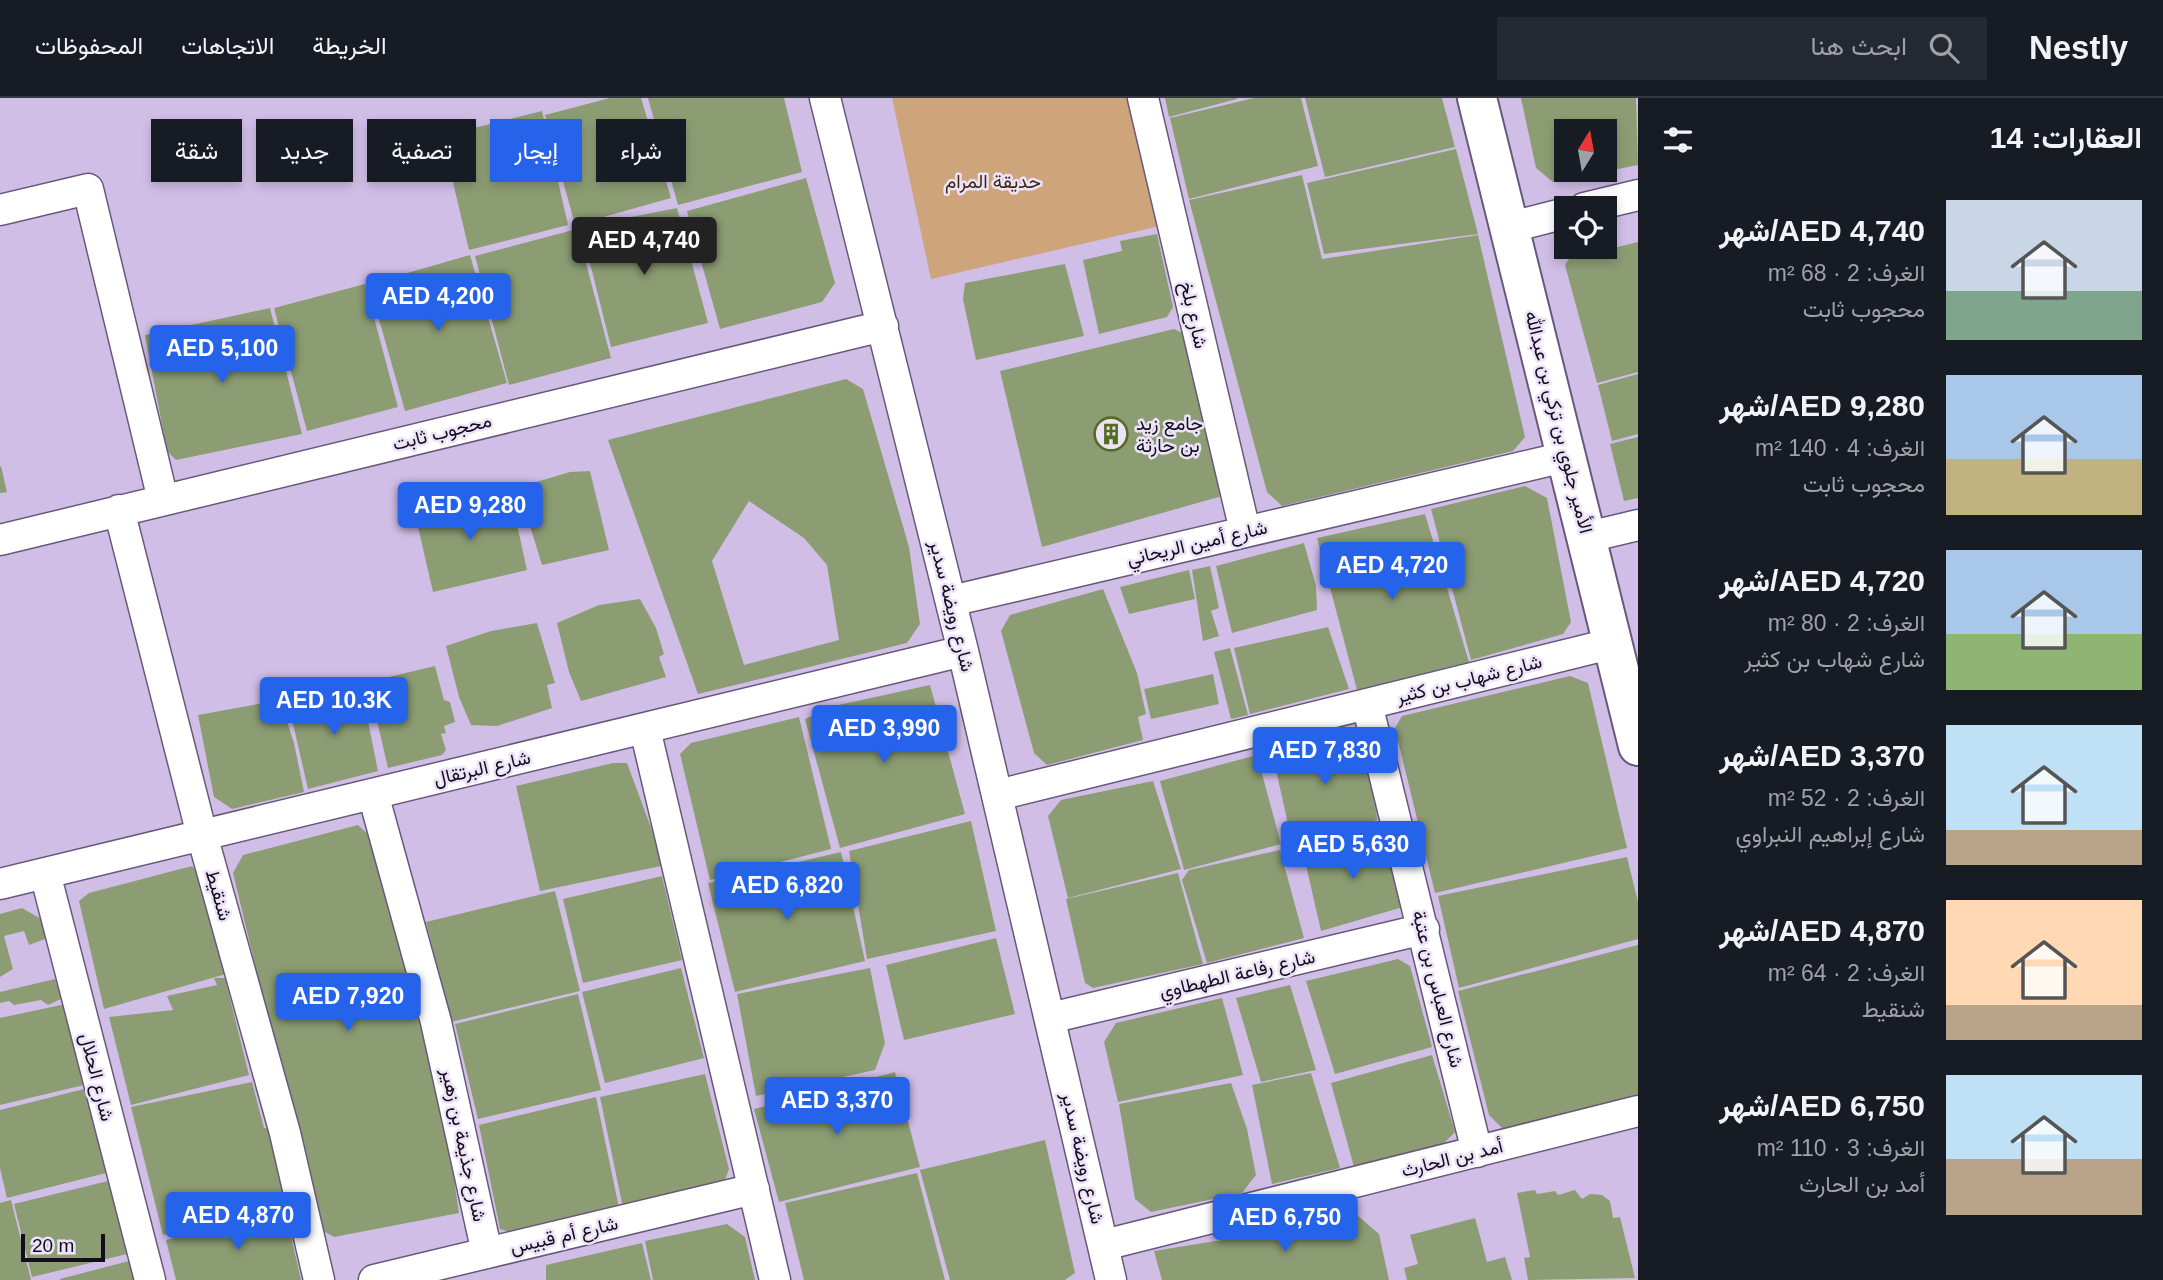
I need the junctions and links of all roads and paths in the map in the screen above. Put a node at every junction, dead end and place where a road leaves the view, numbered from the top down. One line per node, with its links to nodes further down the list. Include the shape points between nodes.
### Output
1 (825, 98): 9 (street, شارع رويضة سدير)
2 (1143, 98): 14 (street, شارع بلخ)
3 (1478, 98): 8 (street, الأمير جلوي بن تركي بن عبدالله)
4 (1638, 195): 5 (street)
5 (1617, 200)
6 (0, 210): 11 (street, via 88,189)
7 (1554, 216): 8 (street)
8 (1511, 227): 10 (street, الأمير جلوي بن تركي بن عبدالله)
9 (883, 326): 11 (street, محجوب ثابت); 17 (street, شارع رويضة سدير)
10 (1565, 457): 14 (street, شارع أمين الريحاني); 15 (street, الأمير جلوي بن تركي بن عبدالله)
11 (163, 500): 12 (street, محجوب ثابت)
12 (119, 510): 16 (street, محجوب ثابت); 25 (street, شنقيط)
13 (1638, 525): 15 (street)
14 (1245, 531): 17 (street, شارع أمين الريحاني)
15 (1588, 537): 18 (street, الأمير جلوي بن تركي بن عبدالله)
16 (0, 540)
17 (951, 601): 19 (street, شارع رويضة سدير)
18 (1614, 643): 20 (street, شارع شهاب بن كثير); 22 (street, الأمير جلوي بن تركي بن عبدالله)
19 (963, 651): 21 (street, شارع البرتقال); 24 (street, شارع رويضة سدير)
20 (1367, 704): 24 (street, شارع شهاب بن كثير); 28 (street, شارع العباس بن عتبة)
21 (645, 729): 23 (street, شارع البرتقال); 32 (street)
22 (1638, 746)
23 (373, 794): 25 (street, شارع البرتقال); 34 (street, شارع جذيمة بن زهير, via 436,1021)
24 (998, 795): 29 (street, شارع رويضة سدير)
25 (202, 835): 26 (street, شارع البرتقال); 36 (street, شنقيط, via 285,1133)
26 (45, 873): 27 (street, شارع البرتقال); 35 (street, شارع الحلال)
27 (0, 884)
28 (1424, 929): 29 (street, شارع رفاعة الطهطاوي); 31 (street, شارع العباس بن عتبة)
29 (1050, 1018): 33 (street, شارع رويضة سدير)
30 (1638, 1111): 31 (street, أمد بن الحارث)
31 (1477, 1152): 33 (street, أمد بن الحارث)
32 (754, 1189): 34 (street, شارع أم قبيس); 38 (street)
33 (1104, 1245): 39 (street, شارع رويضة سدير)
34 (487, 1253): 37 (street, شارع أم قبيس)
35 (150, 1280)
36 (319, 1280)
37 (374, 1280)
38 (775, 1280)
39 (1111, 1280)

